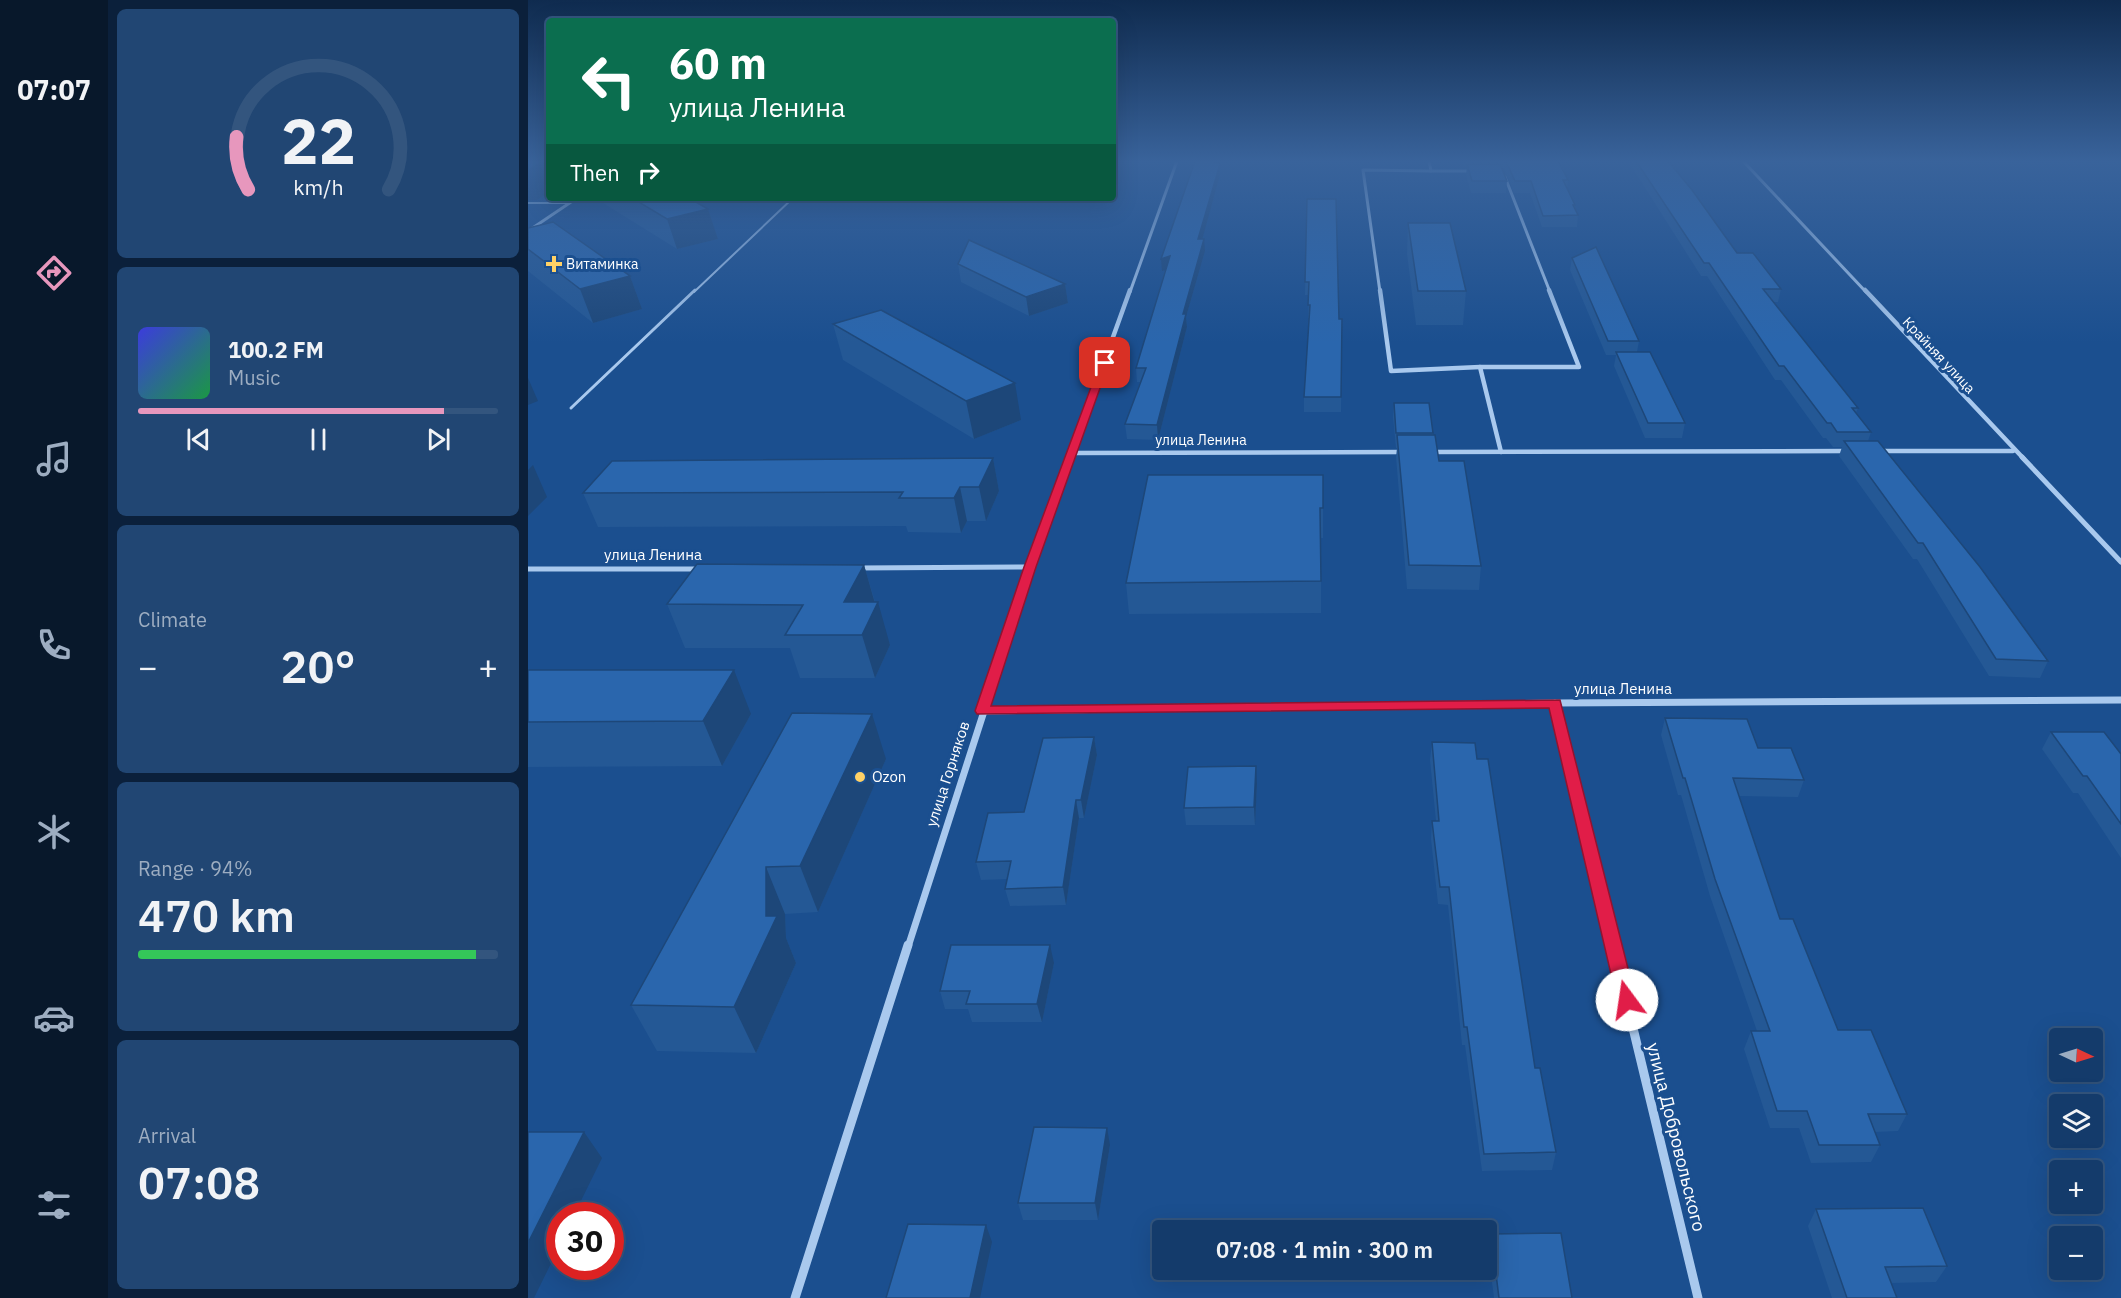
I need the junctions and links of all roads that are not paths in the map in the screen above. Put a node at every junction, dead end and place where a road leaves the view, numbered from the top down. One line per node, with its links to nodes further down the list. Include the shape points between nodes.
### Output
1 (542, 222): 7 (street)
2 (768, 222): 9 (lane)
3 (1155, 222): 16 (street, улица Горняков)
4 (1370, 222): 8 (street, via 1391,370)
5 (1522, 222): 8 (street, via 1578,367)
6 (1799, 222): 12 (street, Крайняя улица)
7 (528, 231)
8 (1480, 368): 15 (street)
9 (571, 408)
10 (1859, 451): 15 (street)
11 (1870, 451): 12 (street)
12 (2013, 451): 17 (street, Крайняя улица)
13 (1406, 452): 16 (street, улица Ленина)
14 (1430, 452): 15 (street)
15 (1501, 452)
16 (1072, 453): 18 (street, улица Горняков)
17 (2121, 562)
18 (1030, 567): 20 (street); 24 (street, улица Горняков)
19 (707, 568): 21 (street, улица Ленина)
20 (851, 568)
21 (528, 569)
22 (2121, 700): 23 (street, улица Ленина)
23 (1555, 703): 24 (street, улица Ленина); 26 (street, улица Добровольского)
24 (982, 711): 25 (street, улица Горняков)
25 (795, 1298)
26 (1698, 1298)

